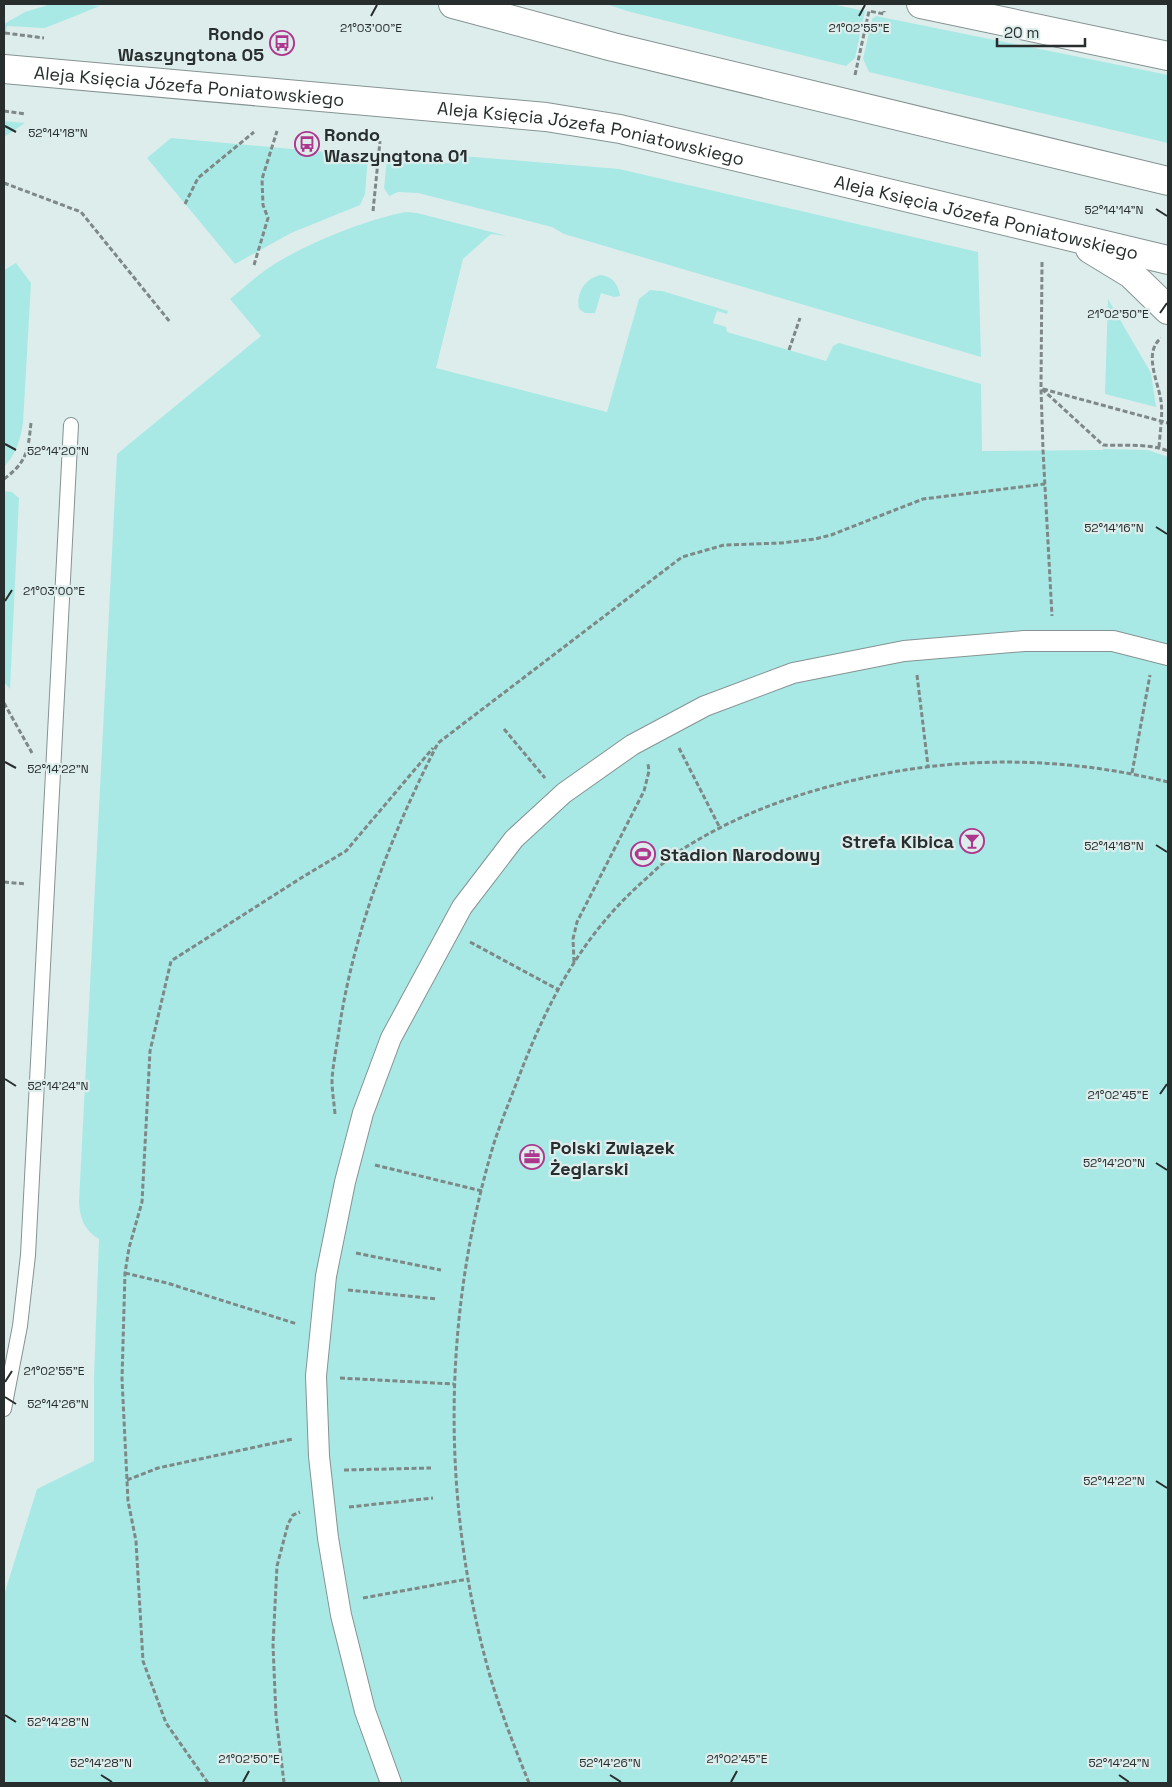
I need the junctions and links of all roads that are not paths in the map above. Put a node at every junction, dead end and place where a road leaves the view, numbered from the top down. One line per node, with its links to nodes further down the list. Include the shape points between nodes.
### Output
1 (453, 4): 5 (main road, via 613,47)
2 (921, 4): 3 (main road)
3 (1168, 56)
4 (4, 69): 6 (main road, Aleja Księcia Józefa Poniatowskiego, via 536,116 611,127)
5 (1168, 180)
6 (1067, 236): 7 (main road, Aleja Księcia Józefa Poniatowskiego); 8 (main road, via 1131,274)
7 (1168, 260)
8 (1166, 323)
9 (71, 425): 11 (lane, via 28,1255 20,1326)
10 (1164, 652): 12 (street, via 1113,641 1024,641 904,651 793,673 705,706 661,729 632,745 564,793 514,840 462,907 391,1038 363,1113 324,1287 316,1376 319,1456 341,1615 365,1711)
11 (4, 1409)
12 (391, 1783)

